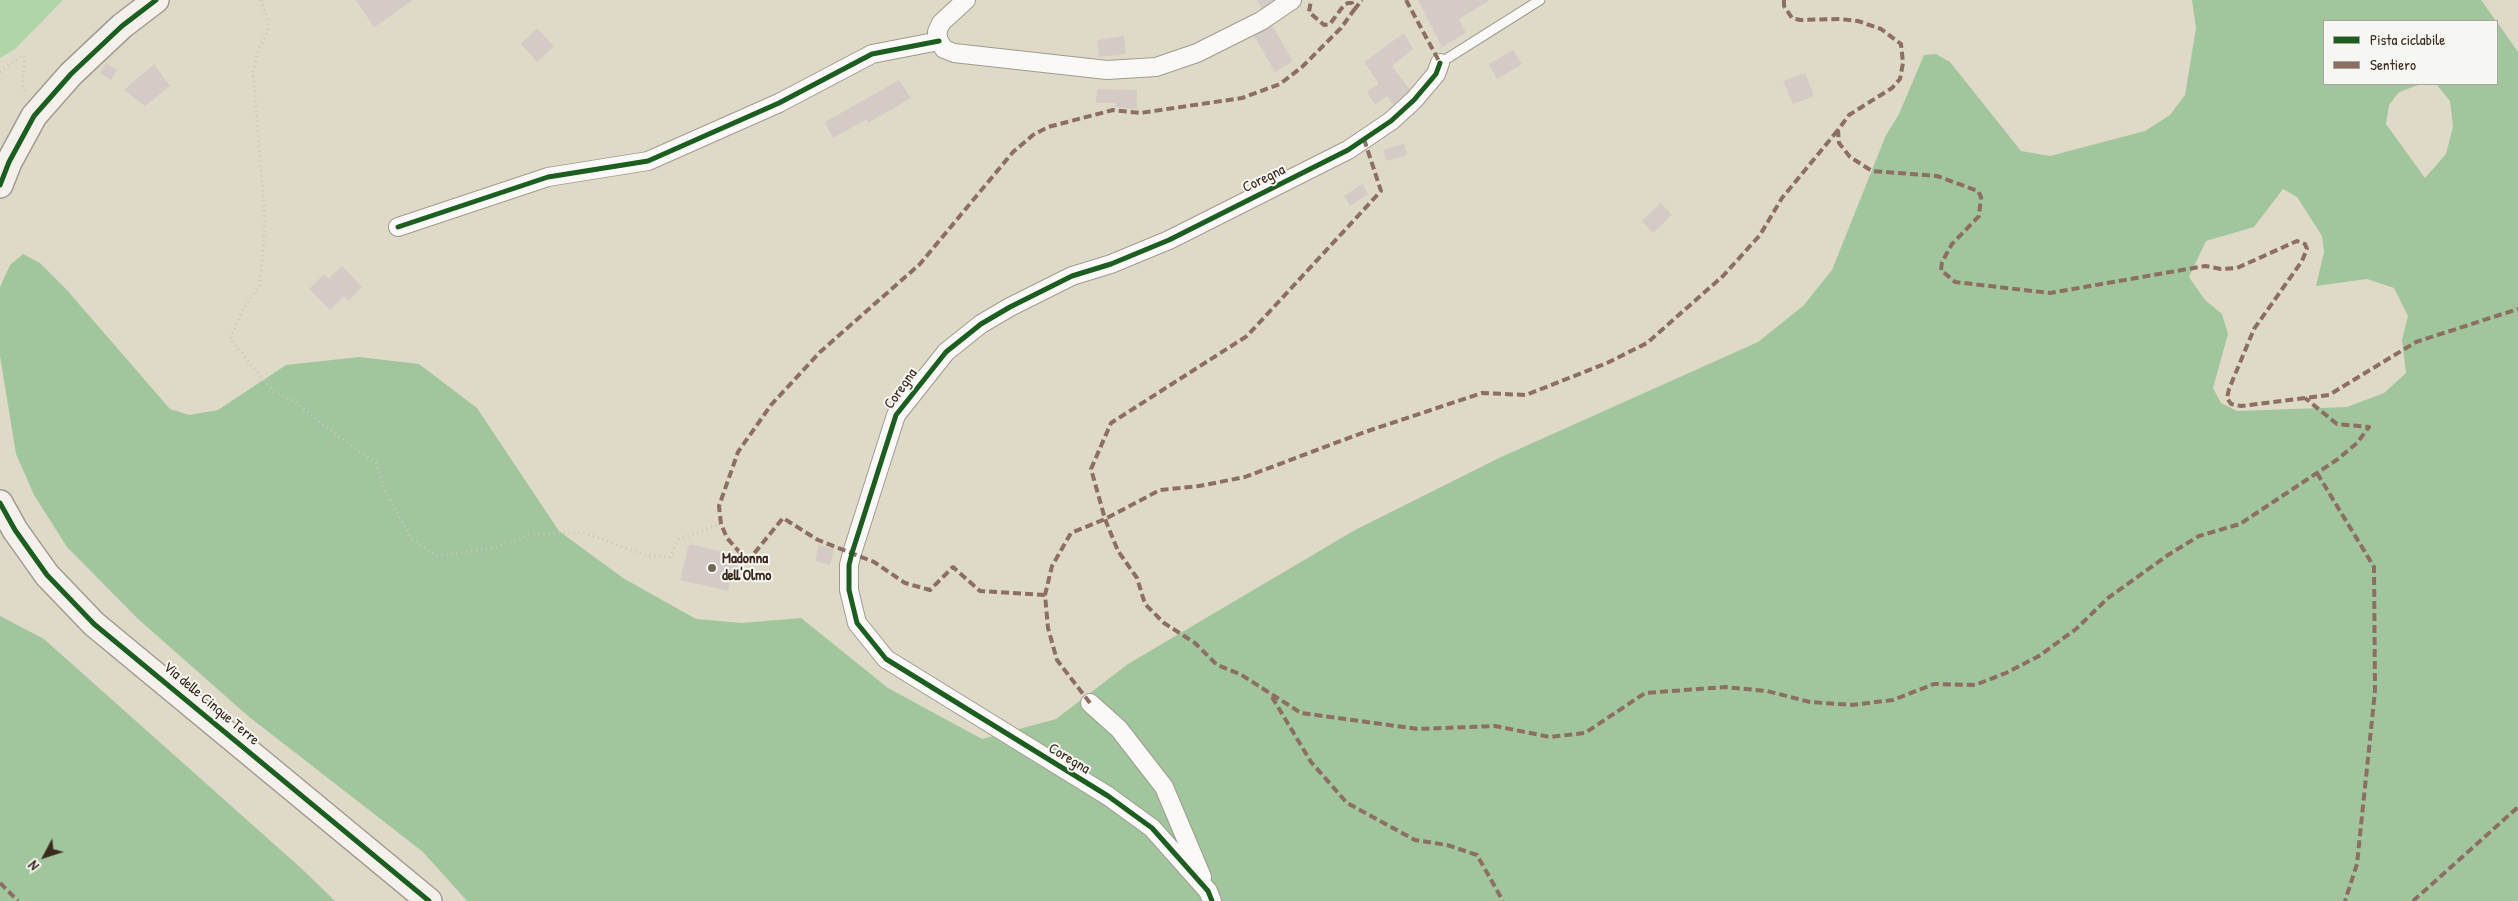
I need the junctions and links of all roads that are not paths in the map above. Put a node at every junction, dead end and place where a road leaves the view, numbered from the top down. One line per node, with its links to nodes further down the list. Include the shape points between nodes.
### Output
1 (156, 0): 7 (main road, via 122,26 71,74 34,116)
2 (966, 0): 5 (street, via 941,23)
3 (1292, 0): 5 (street, via 1261,21 1197,54 1156,67 1107,70 954,53 944,50)
4 (1540, 0): 6 (lane)
5 (938, 41): 8 (street, via 872,54 779,103 648,161 548,177)
6 (1440, 63): 11 (street, Coregna, via 1436,74 1391,121 1348,150 1169,240 1072,276 1010,307 981,324 946,352 896,415 852,552 849,590 857,623 886,659 1108,796 1152,828)
7 (0, 185)
8 (398, 227)
9 (0, 503): 12 (main road, Via delle Cinque Terre, via 47,575 94,624)
10 (1090, 703): 11 (street, via 1119,729 1164,787)
11 (1210, 896)
12 (429, 901)

